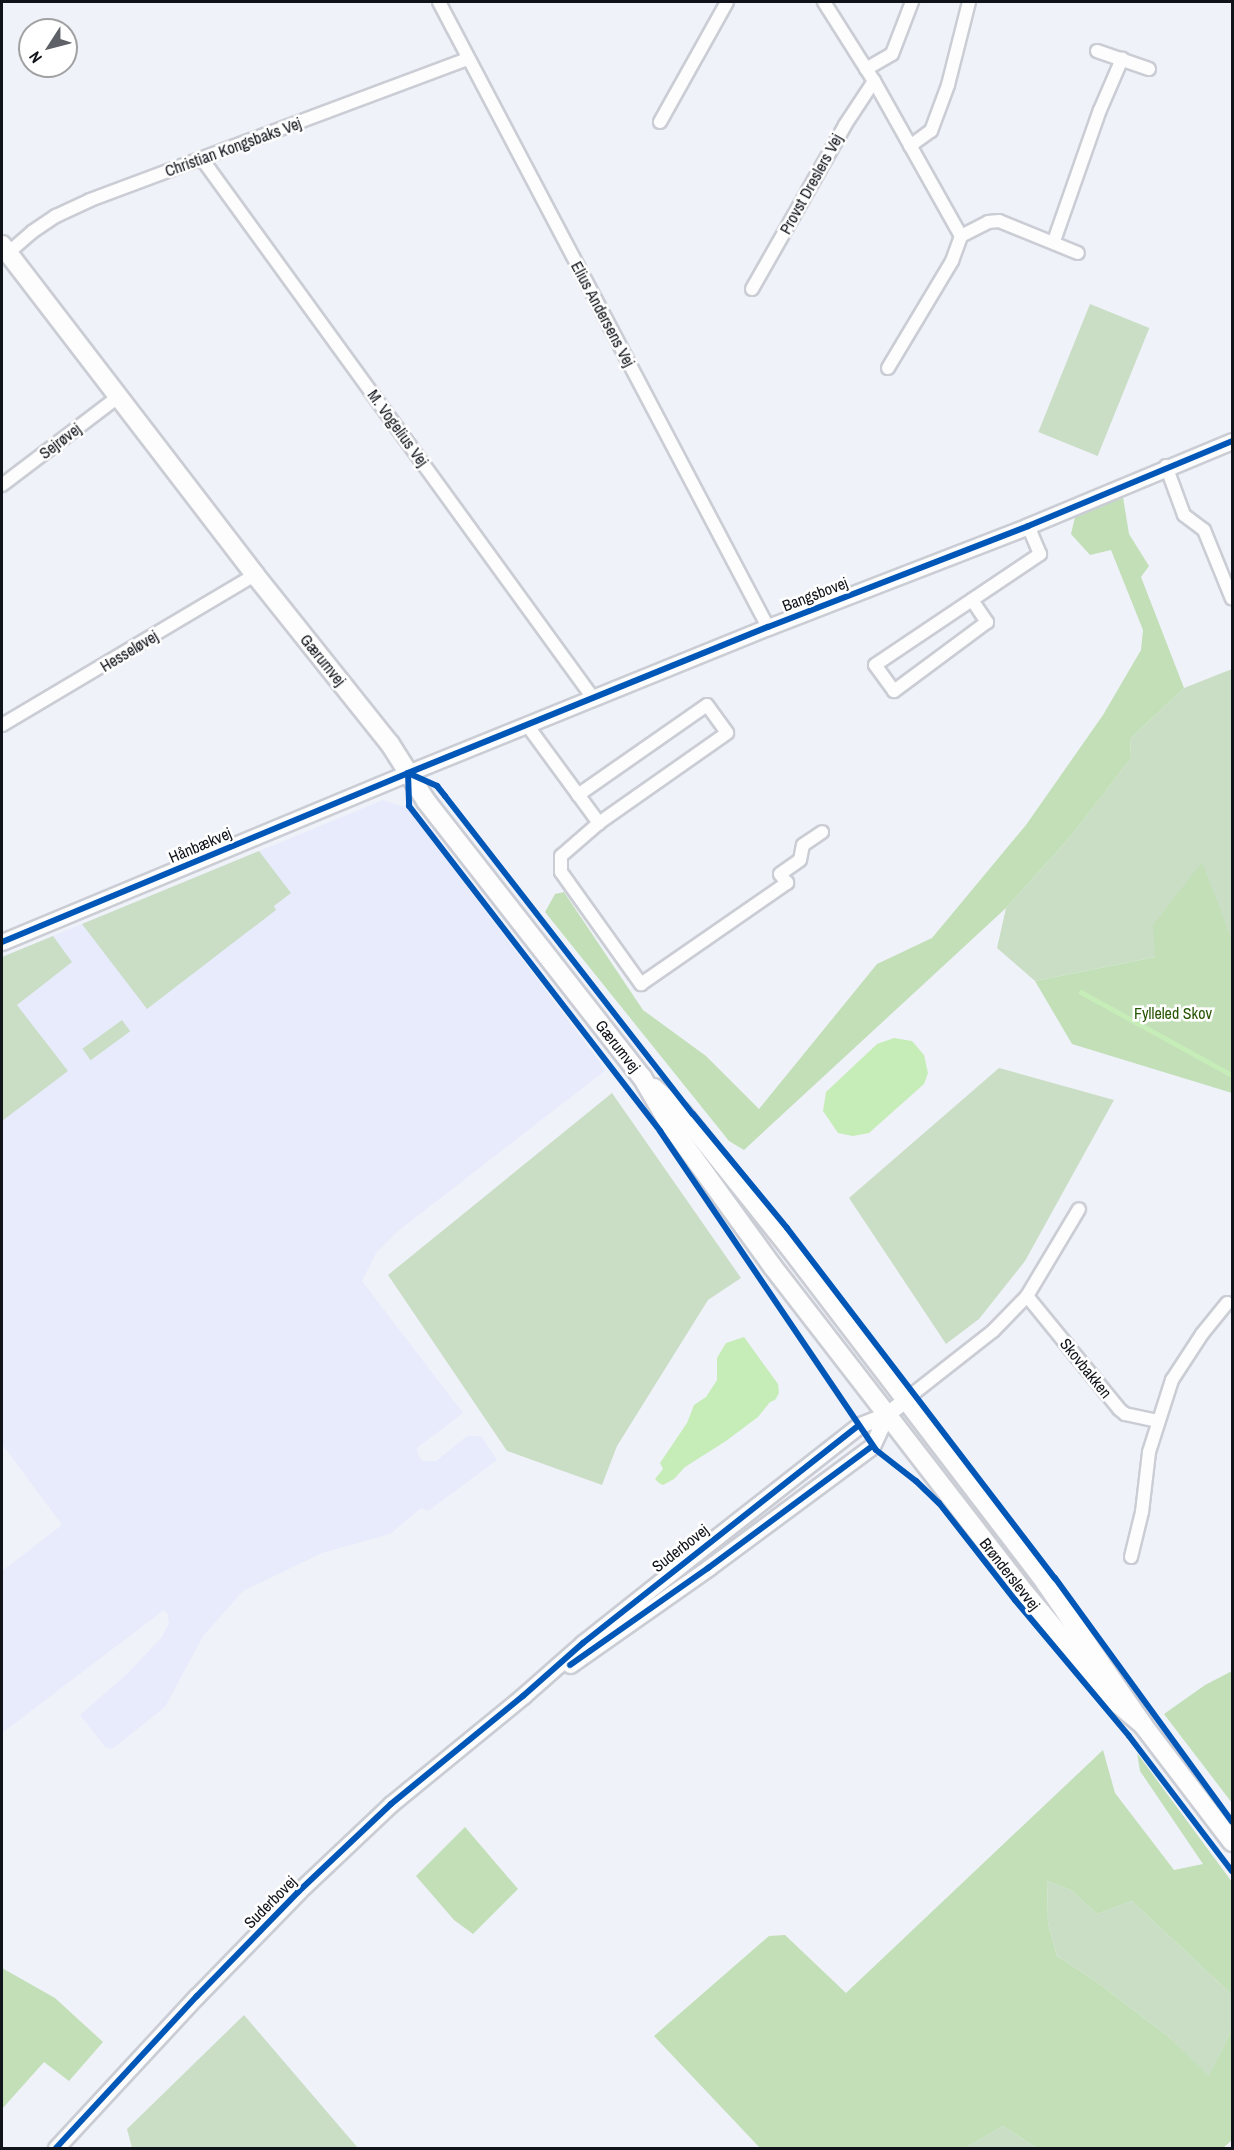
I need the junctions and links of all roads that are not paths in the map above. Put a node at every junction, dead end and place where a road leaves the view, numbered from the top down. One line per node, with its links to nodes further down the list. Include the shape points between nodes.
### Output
1 (439, 2): 7 (street, Elius Andersens Vej)
2 (727, 2): 12 (street)
3 (824, 2): 9 (street)
4 (912, 2): 9 (street, via 892,54)
5 (969, 2): 13 (street, via 948,85 931,131)
6 (1097, 51): 8 (street)
7 (468, 59): 14 (street, Christian Kongsbaks Vej); 29 (street, Elius Andersens Vej)
8 (1122, 59): 10 (street); 16 (street)
9 (867, 69): 11 (street)
10 (1149, 69)
11 (874, 81): 13 (street); 19 (street, Provst Dreslers Vej, via 845,124)
12 (660, 122)
13 (910, 146): 15 (street)
14 (202, 159): 17 (street, Christian Kongsbaks Vej, via 90,200 56,216); 30 (street, M. Vogelius Vej)
15 (961, 236): 16 (street, via 988,222 999,221); 20 (street, via 952,261)
16 (1054, 242): 18 (street)
17 (5, 249): 21 (main road, Gærumvej)
18 (1078, 254)
19 (752, 290)
20 (888, 368)
21 (117, 397): 24 (street, Sejrøvej); 26 (main road, Gærumvej)
22 (1233, 441): 23 (street, Bangsbovej)
23 (1166, 466): 25 (street, Bangsbovej); 27 (street, via 1184,515 1204,530)
24 (2, 485)
25 (1028, 526): 28 (street, via 1040,554); 29 (street, Bangsbovej)
26 (255, 575): 32 (street, Hesseløvej); 33 (main road, Gærumvej, via 390,744)
27 (1233, 599)
28 (972, 600): 28 (street, via 987,622 894,691 875,665)
29 (768, 627): 30 (street, Bangsbovej)
30 (593, 698): 31 (street, Bangsbovej)
31 (526, 725): 33 (street, Bangsbovej); 34 (street)
32 (2, 726)
33 (408, 773): 37 (street, Hånbækvej); 38 (main road, Gærumvej)
34 (578, 795): 35 (street); 35 (street, via 707,705 727,733)
35 (599, 823): 36 (street, via 561,856 561,872 641,984 787,883 780,874 800,860 803,845)
36 (822, 832)
37 (2, 942)
38 (642, 1077): 42 (main road, Gærumvej, via 681,1112); 43 (main road, Gærumvej, via 668,1122 766,1258)
39 (1079, 1209): 40 (street)
40 (1028, 1296): 42 (street, via 993,1331); 44 (street, Skovbakken, via 1119,1409 1125,1414)
41 (1227, 1303): 44 (street, via 1172,1380)
42 (905, 1400): 43 (street, Suderbovej); 47 (main road, Brønderslevvej, via 1040,1575)
43 (887, 1414): 46 (street, Suderbovej, via 858,1426 583,1643); 46 (street, Suderbovej, via 872,1446 708,1568); 47 (main road, Brønderslevvej, via 1020,1587 1118,1703)
44 (1158, 1421): 45 (street)
45 (1131, 1557)
46 (523, 1696): 49 (street, Suderbovej, via 391,1804 298,1892)
47 (1143, 1725): 48 (main road, Brønderslevvej)
48 (1233, 1842)
49 (56, 2148)

